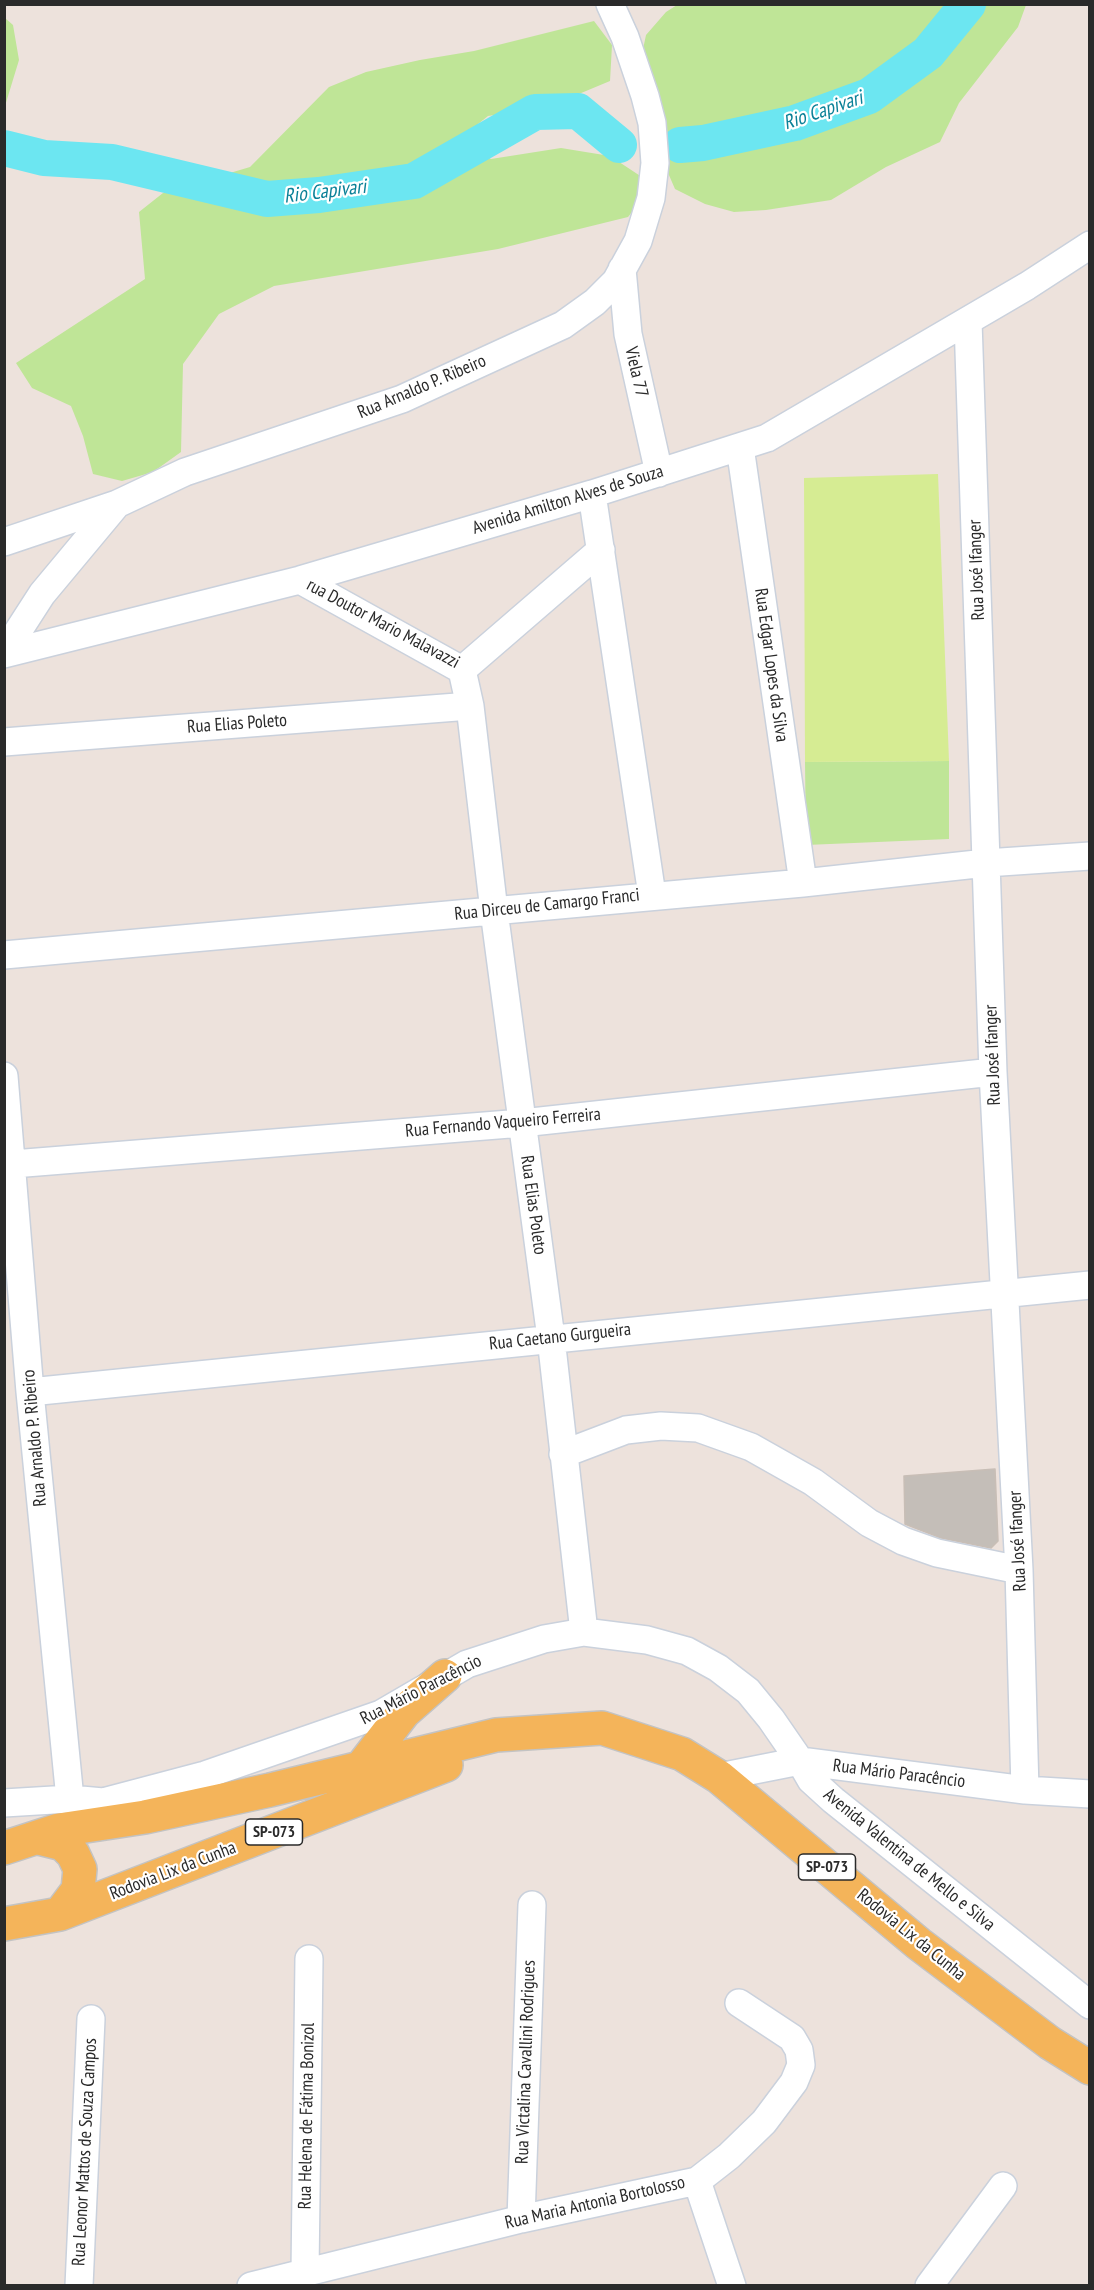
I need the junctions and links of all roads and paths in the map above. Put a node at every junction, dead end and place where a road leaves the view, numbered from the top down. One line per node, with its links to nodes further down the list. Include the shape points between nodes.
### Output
1 (610, 4): 3 (street, Rua Arnaldo P. Ribeiro, via 645,96 655,162 651,198 638,241)
2 (1089, 245): 4 (street, Avenida Amilton Alves de Souza)
3 (622, 269): 6 (street, Viela 77, via 628,334); 8 (street, Rua Arnaldo P. Ribeiro, via 595,302 552,330 402,399 185,472)
4 (968, 321): 5 (street, Avenida Amilton Alves de Souza, via 767,438); 17 (street, Rua José Ifanger)
5 (740, 447): 6 (street, Avenida Amilton Alves de Souza); 18 (street, Rua Edgar Lopes da Silva)
6 (659, 473): 7 (street, Avenida Amilton Alves de Souza)
7 (592, 494): 10 (street); 11 (street, Avenida Amilton Alves de Souza)
8 (117, 504): 9 (street); 12 (street, Rua Arnaldo P. Ribeiro, via 42,594)
9 (4, 542)
10 (602, 550): 13 (street, rua Doutor Mario Malavazzi); 19 (street)
11 (300, 580): 12 (street, Avenida Amilton Alves de Souza); 13 (street, rua Doutor Mario Malavazzi)
12 (4, 654)
13 (462, 670): 14 (street, Rua Elias Poleto)
14 (470, 706): 15 (street, Rua Elias Poleto); 20 (street, Rua Elias Poleto)
15 (4, 742)
16 (1089, 856): 17 (street, Rua Dirceu de Camargo Franci)
17 (986, 863): 18 (street, Rua Dirceu de Camargo Franci); 22 (street, Rua José Ifanger)
18 (803, 883): 19 (street, Rua Dirceu de Camargo Franci)
19 (652, 895): 20 (street, Rua Dirceu de Camargo Franci)
20 (494, 911): 21 (street, Rua Dirceu de Camargo Franci); 24 (street, Rua Elias Poleto)
21 (4, 955)
22 (993, 1072): 24 (street, Rua Fernando Vaqueiro Ferreira); 27 (street, Rua José Ifanger)
23 (4, 1076): 25 (street, Rua Arnaldo P. Ribeiro)
24 (522, 1123): 25 (street, Rua Fernando Vaqueiro Ferreira); 28 (street, Rua Elias Poleto)
25 (13, 1164): 29 (street, Rua Arnaldo P. Ribeiro)
26 (1089, 1285): 27 (street, Rua Caetano Gurgueira)
27 (1005, 1295): 28 (street, Rua Caetano Gurgueira); 31 (street, Rua José Ifanger)
28 (551, 1338): 29 (street, Rua Caetano Gurgueira); 30 (street, Rua Elias Poleto)
29 (30, 1392): 40 (street, Rua Arnaldo P. Ribeiro)
30 (563, 1454): 31 (street, via 626,1430 660,1425 698,1428 751,1448 813,1482 869,1523 903,1541 937,1553); 32 (street, Rua Elias Poleto)
31 (1020, 1570): 38 (street, Rua José Ifanger)
32 (584, 1632): 33 (street, Rua Mário Paracêncio, via 506,1650); 35 (street, Rua Mário Paracêncio, via 647,1640 687,1651 718,1668 748,1691)
33 (445, 1676): 36 (main road, via 404,1712); 40 (street, Rua Mário Paracêncio, via 381,1714 297,1746 103,1803)
34 (540, 1731): 36 (main road, Rodovia Lix da Cunha / SP-073, via 496,1735); 37 (main road, Rodovia Lix da Cunha / SP-073, via 602,1728 682,1754); 45 (main road, Rodovia Lix da Cunha / SP-073, via 498,1743)
35 (800, 1761): 37 (street); 38 (street, Rua Mário Paracêncio); 49 (street, Avenida Valentina de Mello e Silva, via 811,1780 833,1800)
36 (360, 1769): 42 (main road, Rodovia Lix da Cunha / SP-073, via 145,1817 59,1830)
37 (719, 1777): 51 (main road, Rodovia Lix da Cunha / SP-073, via 919,1944)
38 (1025, 1790): 39 (street, Rua Mário Paracêncio)
39 (1089, 1794)
40 (70, 1799): 41 (street, Rua Mário Paracêncio)
41 (4, 1803)
42 (39, 1838): 43 (main road, Rodovia Lix da Cunha / SP-073); 45 (main road, via 63,1844 80,1869 78,1890)
43 (4, 1848)
44 (532, 1905): 54 (street, Rua Victalina Cavallini Rodrigues)
45 (60, 1914): 46 (main road, Rodovia Lix da Cunha / SP-073)
46 (4, 1924)
47 (309, 1959): 55 (street, Rua Helena de Fátima Bonizol)
48 (739, 2003): 52 (street, Rua Maria Antonia Bortolosso, via 792,2038 801,2065 794,2082 764,2122)
49 (1089, 2005)
50 (91, 2019): 57 (street, Rua Leonor Mattos de Souza Campos)
51 (1089, 2068)
52 (697, 2181): 54 (street, Rua Maria Antonia Bortolosso); 59 (street)
53 (1003, 2186): 56 (street)
54 (520, 2219): 55 (street, Rua Maria Antonia Bortolosso)
55 (305, 2272): 58 (street, Rua Maria Antonia Bortolosso)
56 (930, 2285)
57 (79, 2286)
58 (251, 2286)
59 (732, 2286)

